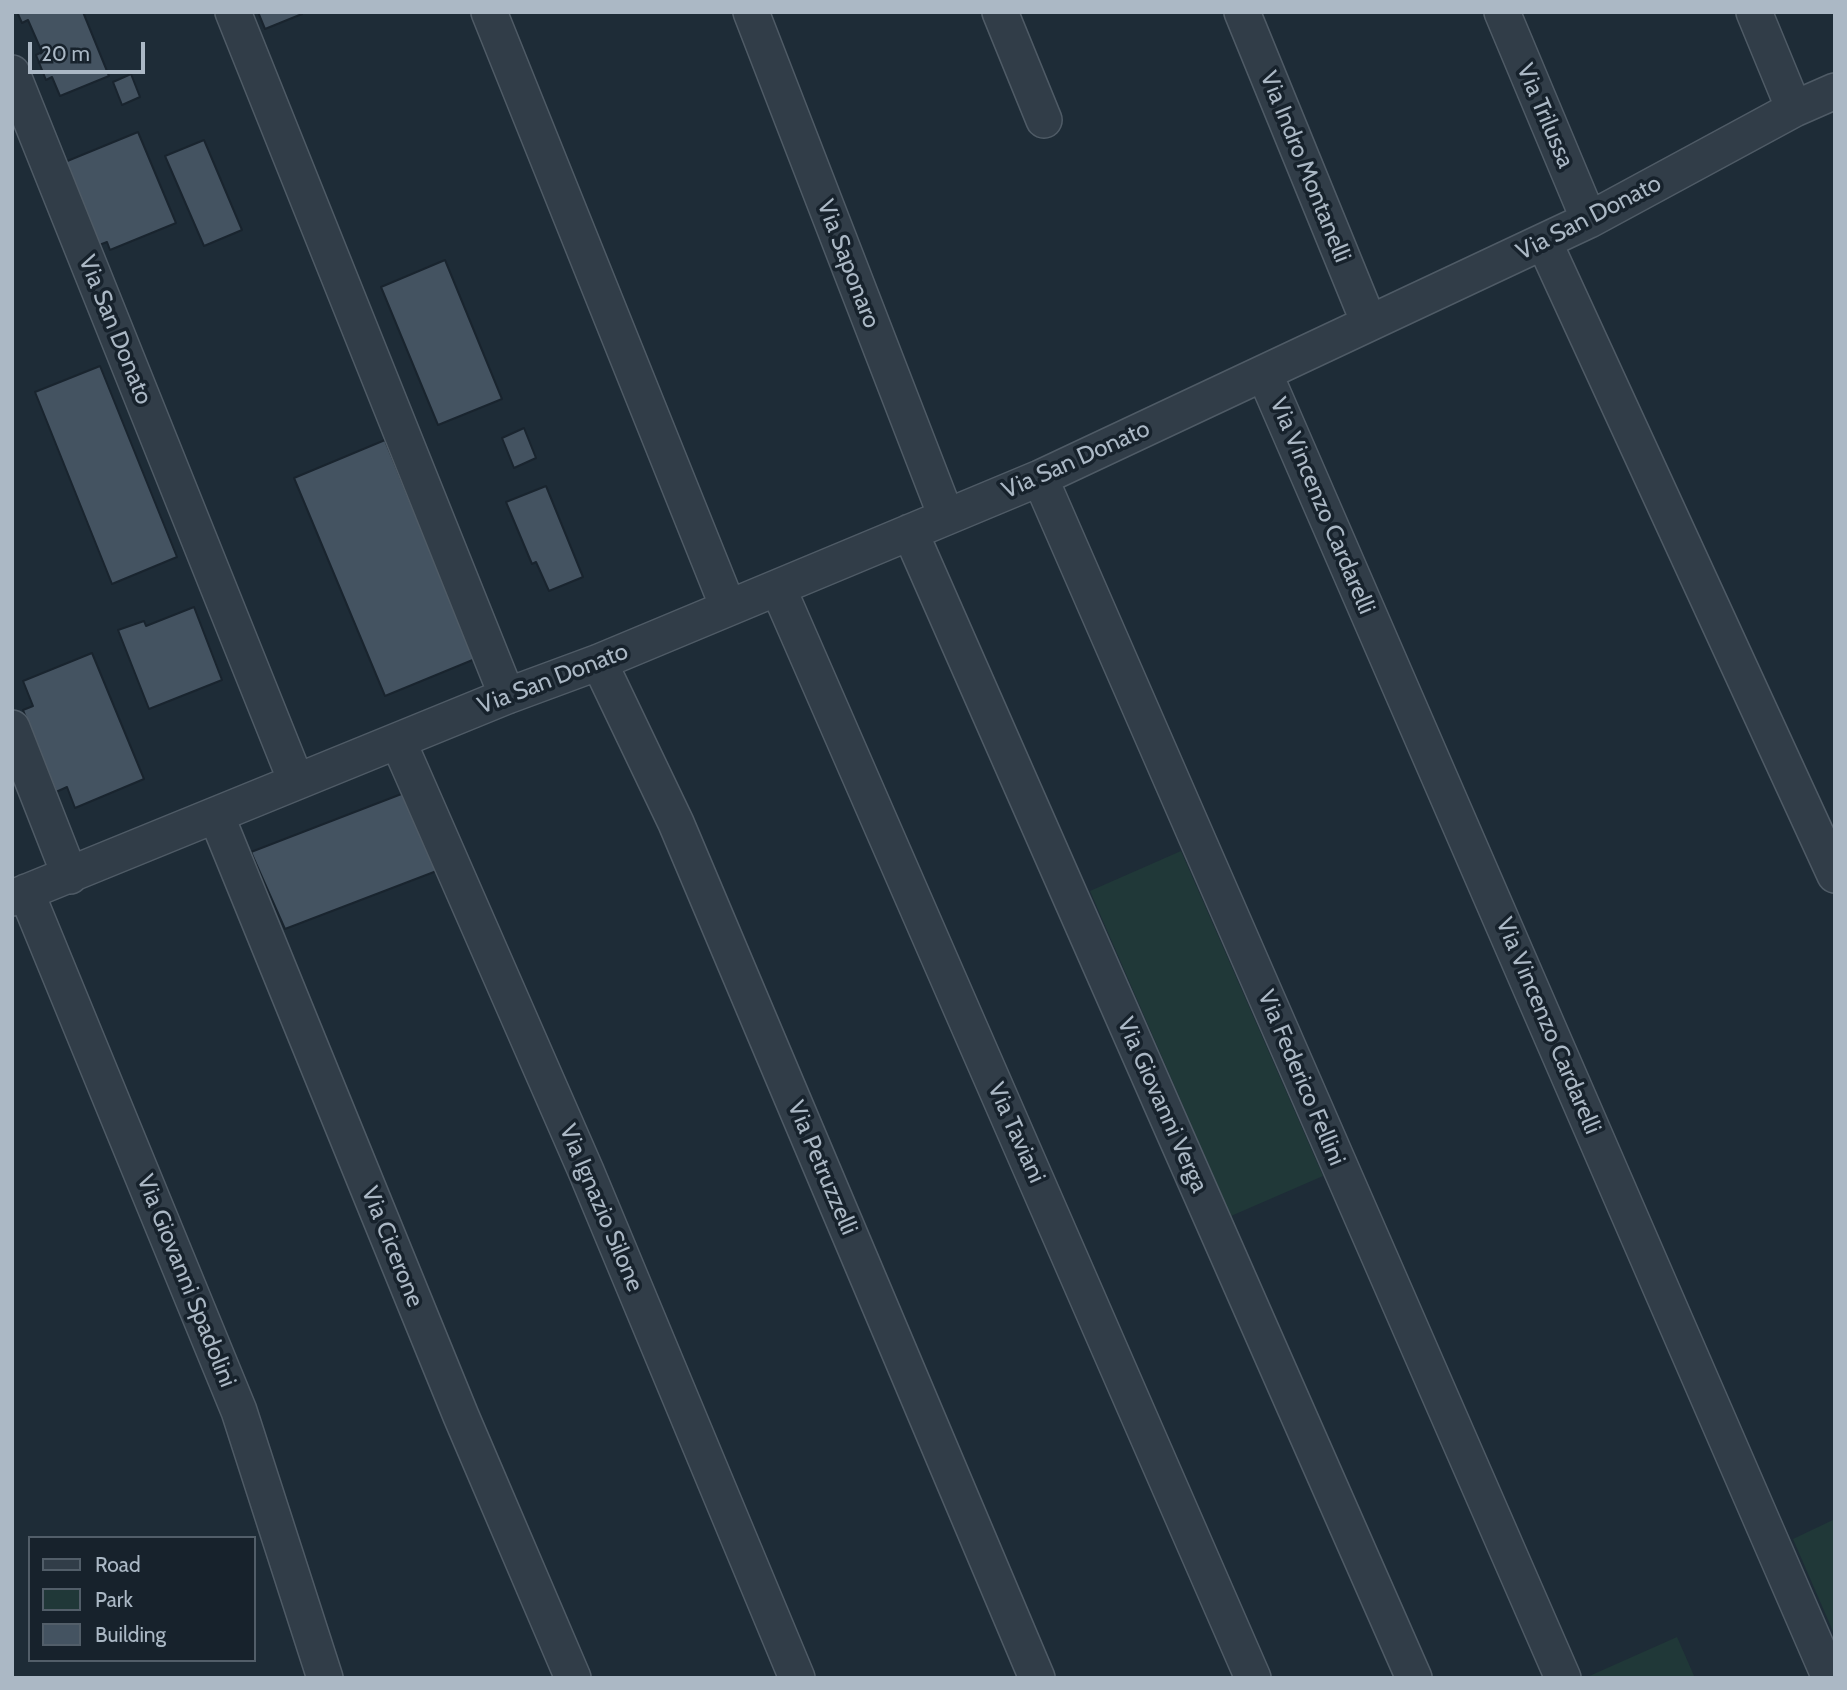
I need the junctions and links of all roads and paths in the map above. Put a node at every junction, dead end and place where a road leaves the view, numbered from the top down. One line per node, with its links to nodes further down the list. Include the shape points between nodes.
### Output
1 (233, 12): 22 (street)
2 (489, 12): 20 (street)
3 (751, 12): 17 (street, Via Saponaro)
4 (1000, 12): 11 (street)
5 (1241, 12): 14 (street, Via Indro Montanelli)
6 (1502, 12): 12 (street, Via Trilussa)
7 (1754, 12): 10 (street)
8 (12, 73): 25 (street, Via San Donato)
9 (1835, 91): 10 (street, Via San Donato)
10 (1794, 109): 12 (street, Via San Donato)
11 (1044, 120)
12 (1589, 220): 13 (street, Via San Donato)
13 (1544, 242): 14 (street, Via San Donato); 27 (street)
14 (1369, 323): 15 (street, Via San Donato)
15 (1265, 375): 16 (street, Via San Donato); 37 (street, Via Vincenzo Cardarelli)
16 (1040, 478): 17 (street, Via San Donato); 36 (street, Via Federico Fellini)
17 (946, 516): 18 (street, Via San Donato)
18 (910, 532): 19 (street, Via San Donato); 35 (street, Via Giovanni Verga)
19 (778, 588): 20 (street, Via San Donato); 34 (street, Via Taviani)
20 (728, 607): 21 (street, Via San Donato)
21 (599, 662): 22 (street, Via San Donato); 33 (street, Via Petruzzelli, via 676,824)
22 (507, 696): 24 (street, Via San Donato)
23 (12, 728): 28 (street)
24 (398, 741): 25 (street, Via San Donato); 32 (street, Via Ignazio Silone, via 586,1171)
25 (296, 782): 26 (street, Via San Donato)
26 (216, 815): 28 (street, Via San Donato); 31 (street, Via Cicerone)
27 (1835, 875)
28 (70, 876): 29 (street, Via San Donato)
29 (19, 895): 30 (street, Via Giovanni Spadolini, via 239,1411)
30 (325, 1678)
31 (573, 1678)
32 (797, 1678)
33 (1037, 1678)
34 (1253, 1678)
35 (1414, 1678)
36 (1563, 1678)
37 (1830, 1678)

